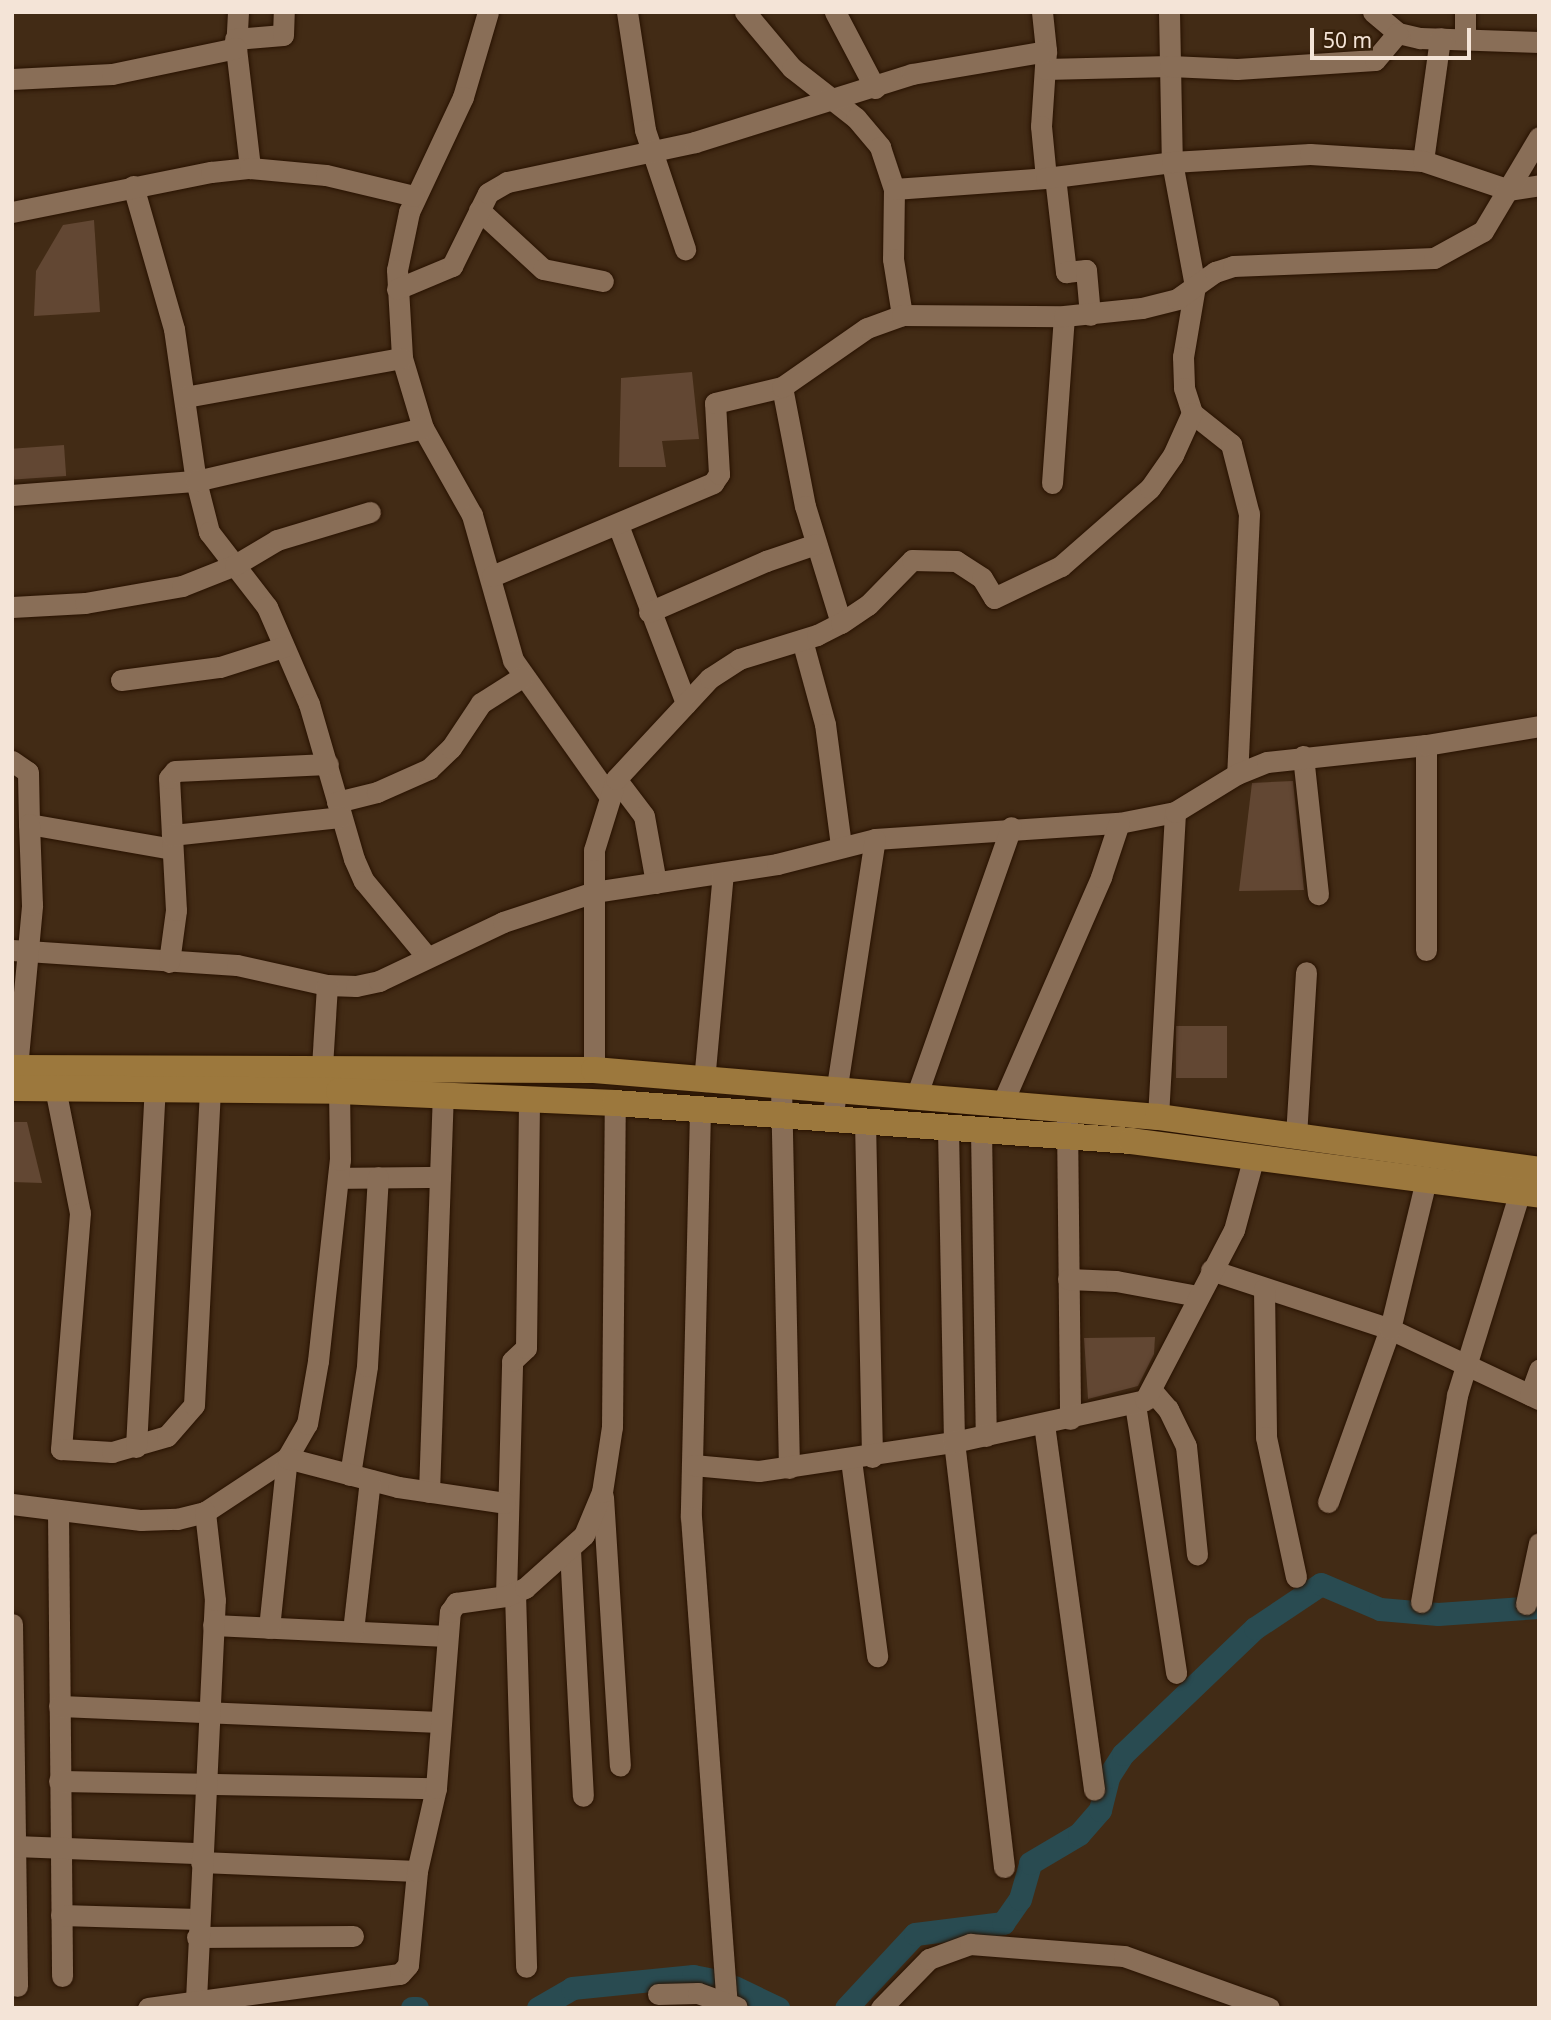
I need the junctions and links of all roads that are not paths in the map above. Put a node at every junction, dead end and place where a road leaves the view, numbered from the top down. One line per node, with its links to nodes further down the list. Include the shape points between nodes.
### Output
1 (238, 12): 15 (street)
2 (284, 12): 15 (street, via 283,34)
3 (488, 12): 31 (street, via 463,97)
4 (627, 12): 22 (street)
5 (745, 12): 20 (street, via 792,68)
6 (835, 12): 19 (street)
7 (1169, 12): 17 (street)
8 (1373, 12): 11 (street)
9 (1465, 12): 13 (street)
10 (1043, 13): 16 (street)
11 (1398, 33): 12 (street); 17 (street, via 1375,60 1237,69)
12 (1440, 38): 13 (street); 23 (street)
13 (1465, 39): 14 (street)
14 (1539, 42)
15 (235, 44): 18 (street, via 112,74); 25 (street)
16 (1046, 60): 17 (street); 19 (street, via 940,68); 26 (street, via 1041,126)
17 (1170, 65): 24 (street)
18 (12, 79)
19 (875, 88): 20 (street)
20 (836, 101): 22 (street); 29 (street, via 880,147)
21 (1539, 137): 30 (street)
22 (651, 152): 32 (street, via 507,182 488,194); 34 (street)
23 (1423, 161): 24 (street, via 1310,154); 30 (street)
24 (1172, 162): 26 (street); 36 (street)
25 (250, 169): 28 (street); 31 (street, via 327,175)
26 (1051, 178): 29 (street); 39 (street, via 1066,272 1086,270)
27 (1539, 185): 30 (street)
28 (133, 186): 33 (street); 43 (street, via 174,329)
29 (894, 189): 38 (street, via 893,259)
30 (1509, 190): 36 (street, via 1483,231 1434,258 1233,266)
31 (414, 195): 37 (street, via 399,253)
32 (479, 210): 35 (street, via 543,270); 37 (street, via 452,266)
33 (12, 212)
34 (685, 249)
35 (603, 281)
36 (1195, 286): 39 (street, via 1164,304); 44 (street, via 1183,357)
37 (397, 289): 41 (street)
38 (902, 315): 40 (street); 42 (street, via 867,328)
39 (1090, 315): 40 (street)
40 (1064, 316): 47 (street)
41 (402, 358): 43 (street); 45 (street)
42 (782, 387): 50 (street, via 718,400 713,408 718,478); 51 (street)
43 (185, 397): 46 (street)
44 (1192, 413): 56 (street, via 1173,455 1150,488 1061,566 995,598 982,578 956,561 912,560 868,605); 67 (street, via 1231,444 1249,514)
45 (424, 428): 46 (street); 53 (street, via 472,515)
46 (197, 481): 48 (street); 52 (street, via 209,533)
47 (1052, 482)
48 (12, 495)
49 (370, 512): 52 (street, via 277,540)
50 (618, 525): 53 (street); 55 (street)
51 (816, 544): 55 (street); 56 (street)
52 (235, 565): 54 (street, via 141,595); 58 (street, via 267,607)
53 (492, 576): 59 (street, via 513,660)
54 (12, 607)
55 (649, 612): 61 (street)
56 (841, 622): 57 (street)
57 (802, 640): 61 (street, via 739,659 710,678); 76 (street, via 825,724)
58 (283, 647): 60 (street, via 220,667); 66 (street)
59 (522, 677): 68 (street); 69 (street, via 481,703 451,748 429,769)
60 (121, 680)
61 (685, 703): 68 (street)
62 (1539, 726): 63 (street)
63 (1426, 745): 64 (street); 82 (street)
64 (1303, 756): 67 (street); 80 (street)
65 (12, 761): 72 (street, via 28,772)
66 (328, 764): 69 (street); 75 (street, via 174,771 169,778)
67 (1237, 774): 70 (street)
68 (612, 786): 78 (street, via 644,816); 79 (street, via 594,850)
69 (339, 809): 75 (street); 83 (street, via 364,881)
70 (1175, 812): 71 (street); 106 (street)
71 (1119, 823): 73 (street); 102 (street, via 1101,877)
72 (29, 824): 75 (street); 81 (street)
73 (1011, 827): 74 (street); 100 (street)
74 (875, 839): 76 (street); 96 (street)
75 (172, 842): 84 (street, via 176,910)
76 (841, 846): 77 (street)
77 (723, 873): 78 (street); 91 (street)
78 (656, 883): 79 (street)
79 (594, 892): 83 (street, via 503,922); 88 (street)
80 (1318, 894)
81 (21, 950): 84 (street); 89 (street)
82 (1426, 950)
83 (427, 957): 86 (street, via 379,981)
84 (169, 962): 86 (street, via 237,965)
85 (1307, 972): 112 (street)
86 (327, 985): 87 (street)
87 (322, 1067): 88 (main road); 90 (main road)
88 (594, 1070): 91 (main road)
89 (14, 1075): 90 (main road); 93 (main road)
90 (238, 1079): 95 (main road); 97 (main road)
91 (704, 1080): 92 (main road)
92 (781, 1086): 96 (main road); 105 (street)
93 (55, 1088): 94 (main road); 134 (street, via 80,1213 61,1449 112,1452)
94 (155, 1088): 95 (main road); 134 (street)
95 (210, 1088): 134 (street, via 194,1405 167,1436)
96 (834, 1090): 100 (main road); 107 (street)
97 (339, 1091): 98 (main road); 117 (street)
98 (443, 1097): 99 (main road); 116 (street)
99 (528, 1097): 101 (main road); 143 (street, via 526,1348 512,1361)
100 (916, 1097): 102 (main road)
101 (615, 1103): 104 (main road); 141 (street, via 612,1427)
102 (1002, 1104): 103 (main road)
103 (1067, 1108): 106 (main road); 111 (street)
104 (700, 1110): 105 (main road); 137 (street)
105 (780, 1115): 107 (main road); 138 (street)
106 (1158, 1117): 112 (main road)
107 (832, 1119): 108 (main road)
108 (865, 1121): 109 (main road); 136 (street)
109 (948, 1128): 110 (main road); 133 (street)
110 (981, 1130): 111 (main road); 132 (street)
111 (1068, 1136): 113 (main road); 121 (street)
112 (1296, 1136): 114 (main road)
113 (1254, 1156): 118 (main road); 120 (street, via 1234,1230)
114 (1539, 1170)
115 (378, 1177): 116 (street); 117 (street); 139 (street)
116 (440, 1177): 140 (street)
117 (338, 1178): 135 (street, via 307,1424)
118 (1426, 1180): 119 (main road); 124 (street)
119 (1529, 1193): 125 (street)
120 (1212, 1270): 122 (street); 123 (street)
121 (1068, 1279): 123 (street, via 1116,1280); 130 (street)
122 (1264, 1289): 124 (street); 150 (street, via 1266,1437)
123 (1198, 1296): 127 (street)
124 (1390, 1329): 125 (street); 142 (street)
125 (1466, 1362): 128 (street); 152 (street)
126 (1539, 1370): 128 (street)
127 (1153, 1392): 129 (street); 149 (street, via 1168,1409 1186,1447)
128 (1534, 1397)
129 (1135, 1404): 130 (street); 160 (street)
130 (1070, 1419): 131 (street)
131 (1044, 1424): 132 (street); 168 (street)
132 (986, 1436): 133 (street)
133 (954, 1442): 136 (street); 173 (street)
134 (136, 1447)
135 (287, 1458): 139 (street); 146 (street); 156 (street)
136 (862, 1458): 138 (street); 159 (street)
137 (693, 1465): 138 (street, via 735,1472); 183 (street, via 691,1517)
138 (789, 1468)
139 (360, 1477): 140 (street); 157 (street)
140 (429, 1492): 143 (street)
141 (602, 1492): 148 (street, via 583,1535); 164 (street)
142 (1328, 1502)
143 (505, 1503): 151 (street)
144 (12, 1504): 145 (street)
145 (58, 1510): 146 (street, via 141,1520 177,1520); 161 (street)
146 (205, 1513): 155 (street, via 212,1559)
147 (1539, 1543): 153 (street)
148 (570, 1550): 151 (street); 169 (street)
149 (1197, 1554)
150 (1296, 1577)
151 (511, 1595): 158 (street, via 456,1603); 178 (street)
152 (1421, 1601)
153 (1526, 1604)
154 (12, 1624): 170 (street)
155 (213, 1625): 156 (street); 162 (street)
156 (269, 1628): 157 (street)
157 (353, 1632): 158 (street)
158 (447, 1636): 163 (street)
159 (877, 1656)
160 (1176, 1673)
161 (59, 1706): 162 (street); 165 (street)
162 (208, 1712): 163 (street); 166 (street)
163 (441, 1722): 167 (street)
164 (620, 1765)
165 (59, 1781): 166 (street); 171 (street)
166 (204, 1784): 167 (street); 172 (street)
167 (436, 1788): 174 (street)
168 (1094, 1790)
169 (583, 1796)
170 (15, 1846): 171 (street); 180 (street)
171 (59, 1847): 172 (street); 175 (street)
172 (201, 1858): 174 (street); 176 (street)
173 (1004, 1867)
174 (417, 1871): 182 (street, via 408,1965 400,1974)
175 (61, 1915): 176 (street); 179 (street)
176 (198, 1928): 177 (street); 182 (street)
177 (353, 1936)
178 (526, 1967)
179 (62, 1976)
180 (17, 1986)
181 (658, 1994): 183 (street)
182 (196, 2000): 184 (street)
183 (723, 2003)
184 (148, 2008)
185 (881, 2008): 186 (street, via 929,1959 970,1944 1124,1956)
186 (1269, 2008)

